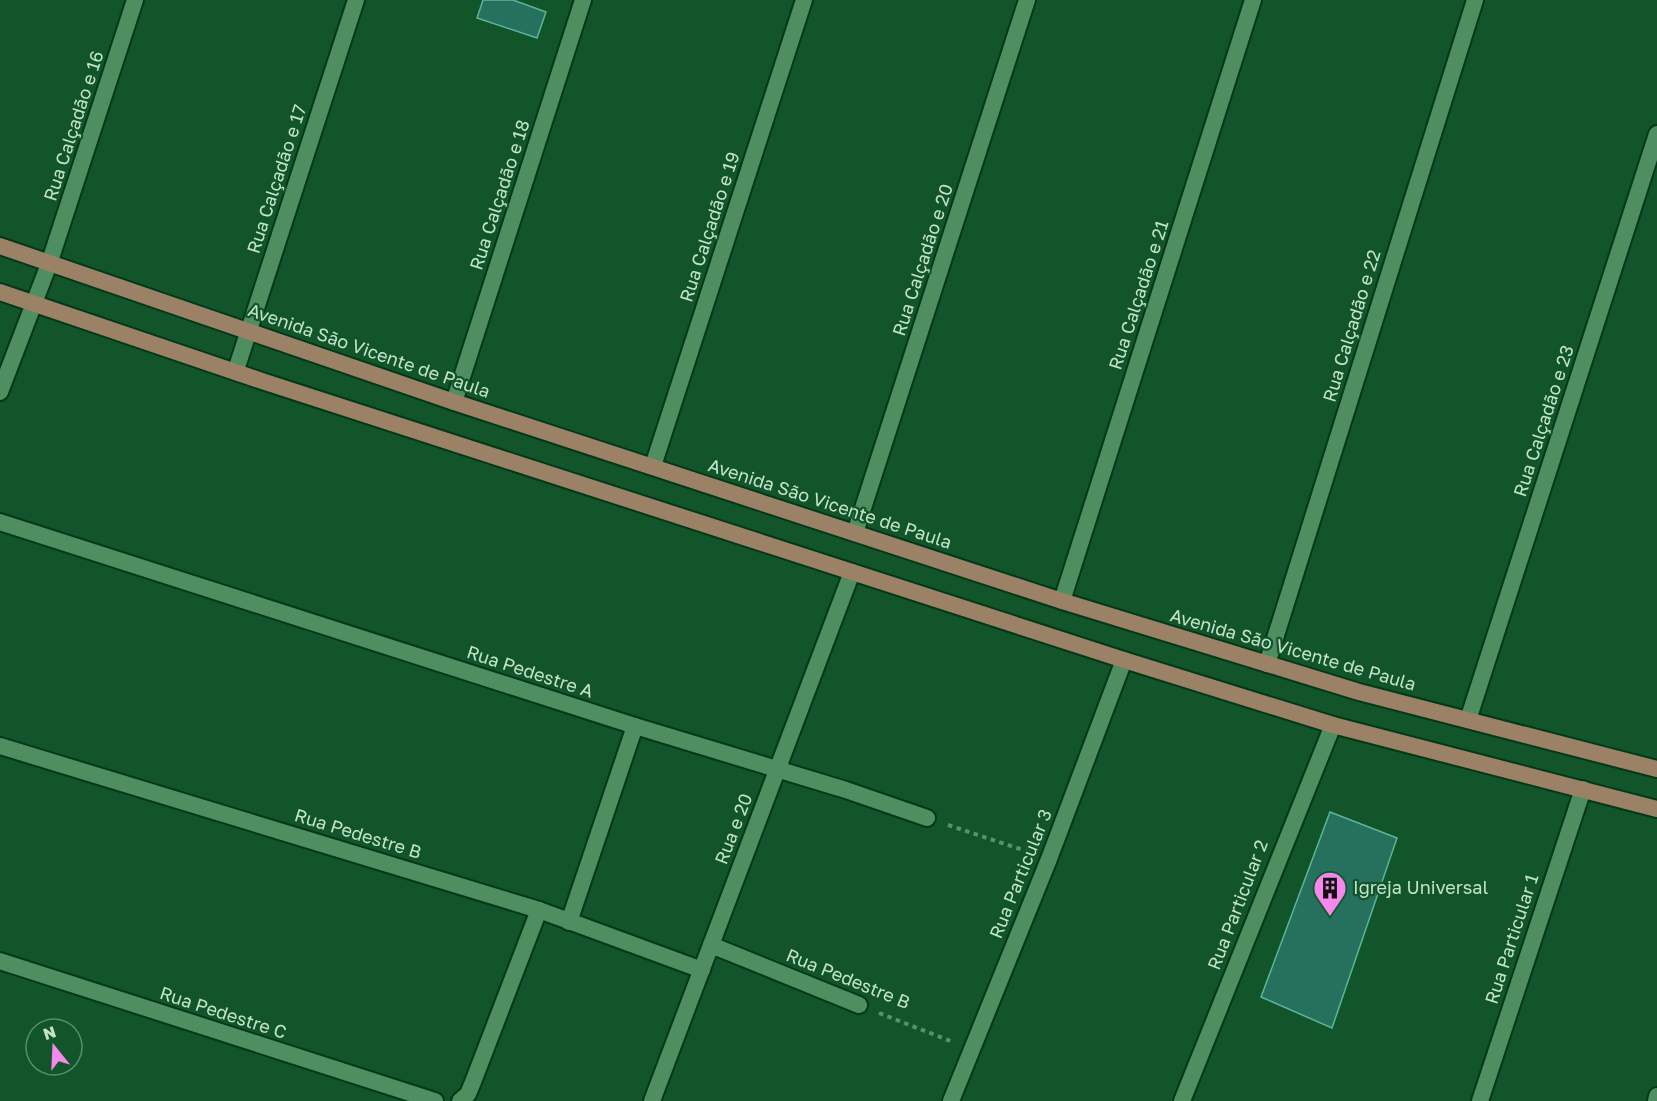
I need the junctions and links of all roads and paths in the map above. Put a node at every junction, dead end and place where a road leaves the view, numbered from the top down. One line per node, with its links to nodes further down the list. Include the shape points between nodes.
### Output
1 (135, 0): 10 (street, Rua Calçadão e 16)
2 (356, 0): 13 (street, Rua Calçadão e 17)
3 (583, 0): 16 (street, Rua Calçadão e 18)
4 (804, 0): 17 (street, Rua Calçadão e 19)
5 (1027, 0): 19 (street, Rua Calçadão e 20)
6 (1253, 0): 21 (street, Rua Calçadão e 21)
7 (1474, 0): 23 (street, Rua Calçadão e 22)
8 (1657, 134): 24 (street, Rua Calçadão e 23)
9 (0, 246): 10 (main road, Avenida São Vicente de Paula)
10 (50, 264): 12 (street, Rua Calçadão e 16); 13 (main road, Avenida São Vicente de Paula)
11 (0, 292): 12 (main road)
12 (33, 305): 14 (main road); 15 (street, Rua Calçadão e 16)
13 (249, 329): 14 (street, Rua Calçadão e 17); 16 (main road, Avenida São Vicente de Paula)
14 (236, 370): 20 (main road)
15 (0, 392)
16 (454, 402): 17 (main road, Avenida São Vicente de Paula)
17 (653, 466): 19 (main road, Avenida São Vicente de Paula)
18 (0, 522): 26 (street, Rua Pedestre A)
19 (855, 533): 21 (main road, Avenida São Vicente de Paula)
20 (852, 572): 22 (main road); 28 (street, Rua e 20)
21 (1062, 601): 23 (main road, Avenida São Vicente de Paula)
22 (1124, 660): 25 (main road); 33 (street, Rua Particular 3)
23 (1267, 664): 24 (main road, Avenida São Vicente de Paula)
24 (1468, 720): 29 (main road, Avenida São Vicente de Paula)
25 (1333, 725): 30 (main road); 46 (street, Rua Particular 2)
26 (635, 726): 28 (street, Rua Pedestre A); 35 (street)
27 (0, 746): 34 (street, Rua Pedestre B)
28 (778, 769): 32 (street, Rua Pedestre A); 36 (street, Rua e 20)
29 (1657, 769)
30 (1583, 789): 31 (main road); 47 (street, Rua Particular 1)
31 (1657, 809)
32 (927, 818): 33 (path)
33 (1049, 859): 40 (street, Rua Particular 3)
34 (539, 910): 35 (street, Rua Pedestre B); 43 (street, via 473,1082)
35 (569, 922): 38 (street, Rua Pedestre B)
36 (711, 945): 38 (street, Rua e 20); 39 (street, Rua Pedestre B)
37 (0, 961): 42 (street, Rua Pedestre C)
38 (702, 970): 44 (street, Rua e 20)
39 (859, 1005): 40 (path, Rua Pedestre B)
40 (971, 1049): 45 (street, Rua Particular 3)
41 (1657, 1096): 48 (street)
42 (432, 1101)
43 (460, 1101)
44 (652, 1101)
45 (951, 1101)
46 (1182, 1101)
47 (1480, 1101)
48 (1656, 1101)

